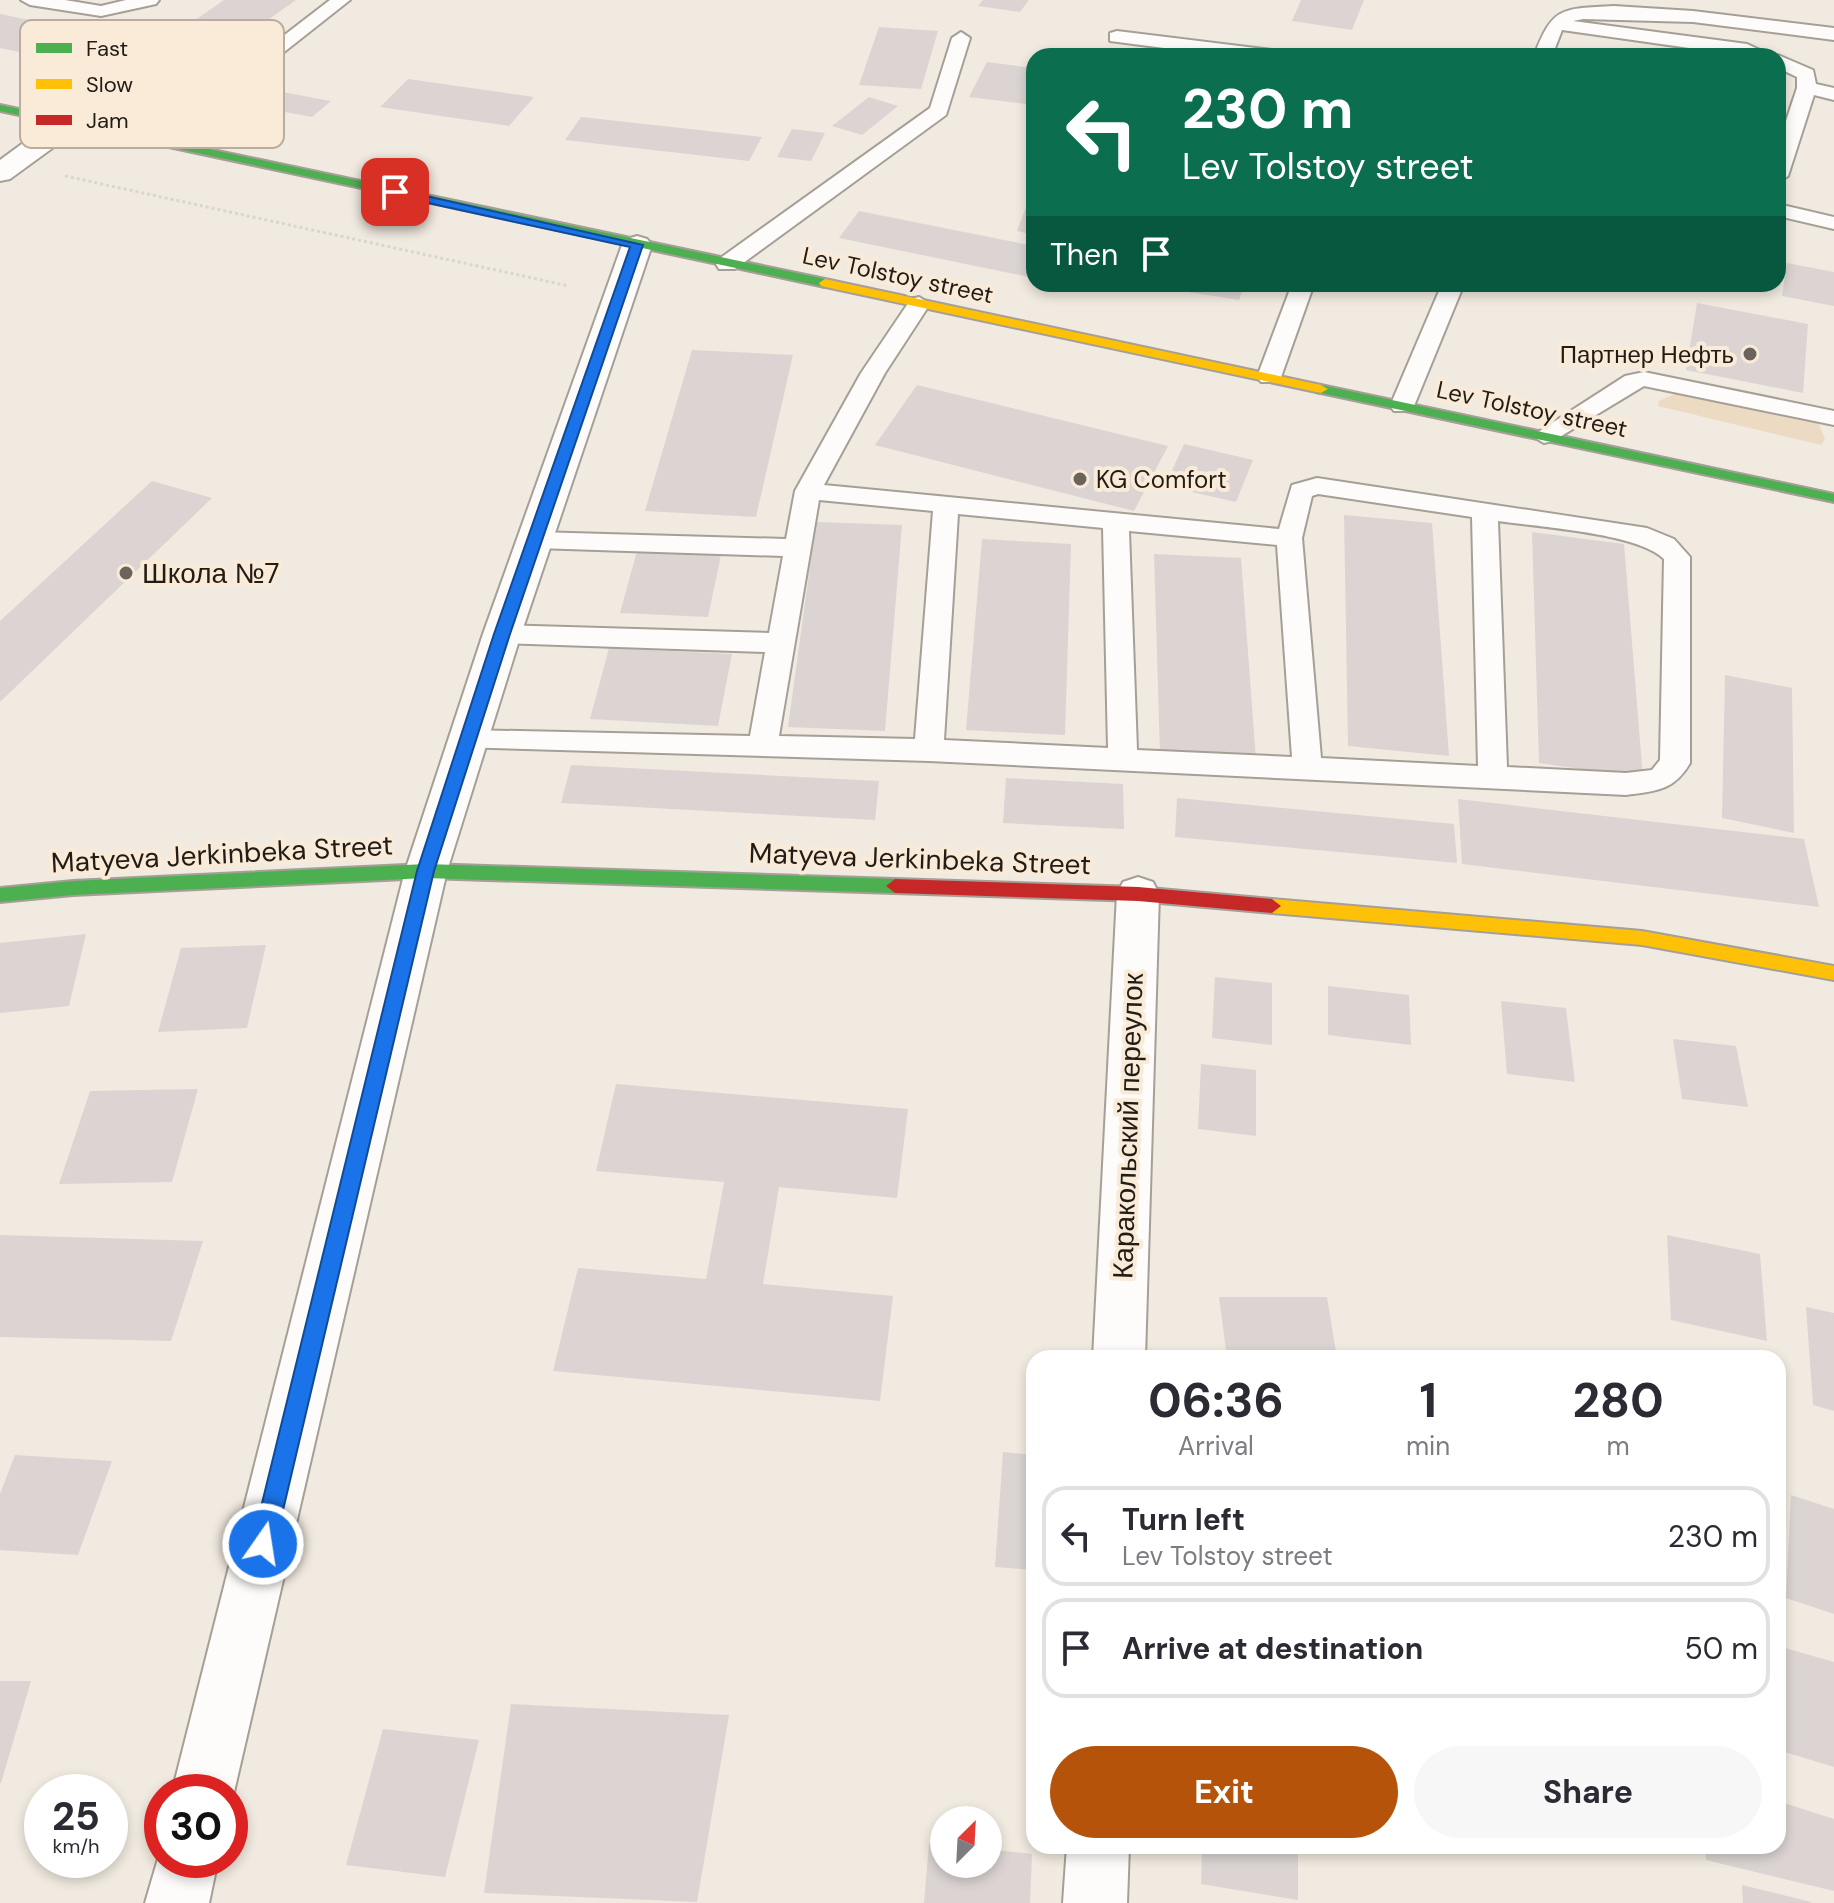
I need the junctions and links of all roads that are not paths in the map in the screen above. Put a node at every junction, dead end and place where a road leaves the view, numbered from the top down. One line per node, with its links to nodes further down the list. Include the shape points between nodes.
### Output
1 (30, 0): 2 (lane, via 101,11)
2 (150, 0)
3 (341, 0): 8 (lane)
4 (1555, 24): 5 (lane, via 1565,16 1607,5); 10 (lane); 11 (lane)
5 (1834, 34)
6 (1117, 37): 9 (lane)
7 (961, 38): 24 (lane, via 939,111)
8 (284, 44)
9 (1207, 48)
10 (1546, 48)
11 (1732, 48)
12 (1786, 65): 13 (lane, via 1806,74)
13 (1807, 88): 14 (lane); 19 (lane)
14 (1834, 94)
15 (0, 108): 16 (main road, Lev Tolstoy street)
16 (20, 112)
17 (34, 148): 20 (street)
18 (191, 148): 23 (main road, Lev Tolstoy street)
19 (1786, 152)
20 (6, 168)
21 (1786, 212): 22 (lane)
22 (1834, 223)
23 (637, 245): 24 (main road, Lev Tolstoy street); 38 (street)
24 (727, 264): 27 (main road, Lev Tolstoy street)
25 (1300, 292): 28 (lane)
26 (1450, 292): 29 (lane)
27 (919, 304): 28 (main road, Lev Tolstoy street); 32 (lane, via 873,373)
28 (1269, 377): 29 (main road, Lev Tolstoy street)
29 (1402, 406): 31 (main road, Lev Tolstoy street)
30 (1834, 418): 31 (lane, via 1644,379)
31 (1544, 436): 33 (main road, Lev Tolstoy street)
32 (808, 491): 34 (lane); 39 (lane)
33 (1834, 498)
34 (946, 504): 36 (lane); 44 (lane)
35 (1485, 511): 37 (lane, via 1317,486 1301,491); 47 (lane); 47 (lane, via 1638,534 1665,545 1677,557 1675,763 1660,780 1626,784)
36 (1116, 521): 37 (lane); 45 (lane)
37 (1289, 538): 46 (lane)
38 (536, 540): 39 (lane); 40 (street)
39 (796, 548): 41 (lane)
40 (502, 634): 41 (lane); 42 (street)
41 (779, 643): 43 (lane)
42 (468, 740): 43 (lane); 48 (street)
43 (762, 748): 44 (lane)
44 (929, 750): 45 (lane)
45 (1123, 758): 46 (lane)
46 (1307, 768): 47 (lane)
47 (1493, 777)
48 (426, 871): 49 (main road, Matyeva Jerkinbeka Street); 50 (main road, Matyeva Jerkinbeka Street); 53 (street)
49 (1138, 894): 51 (main road, Matyeva Jerkinbeka Street, via 1642,938); 52 (street, Каракольский переулок)
50 (0, 895)
51 (1834, 973)
52 (1119, 1350)
53 (207, 1774)
54 (1098, 1854): 57 (street)
55 (183, 1878): 56 (street)
56 (177, 1903)
57 (1095, 1903)

